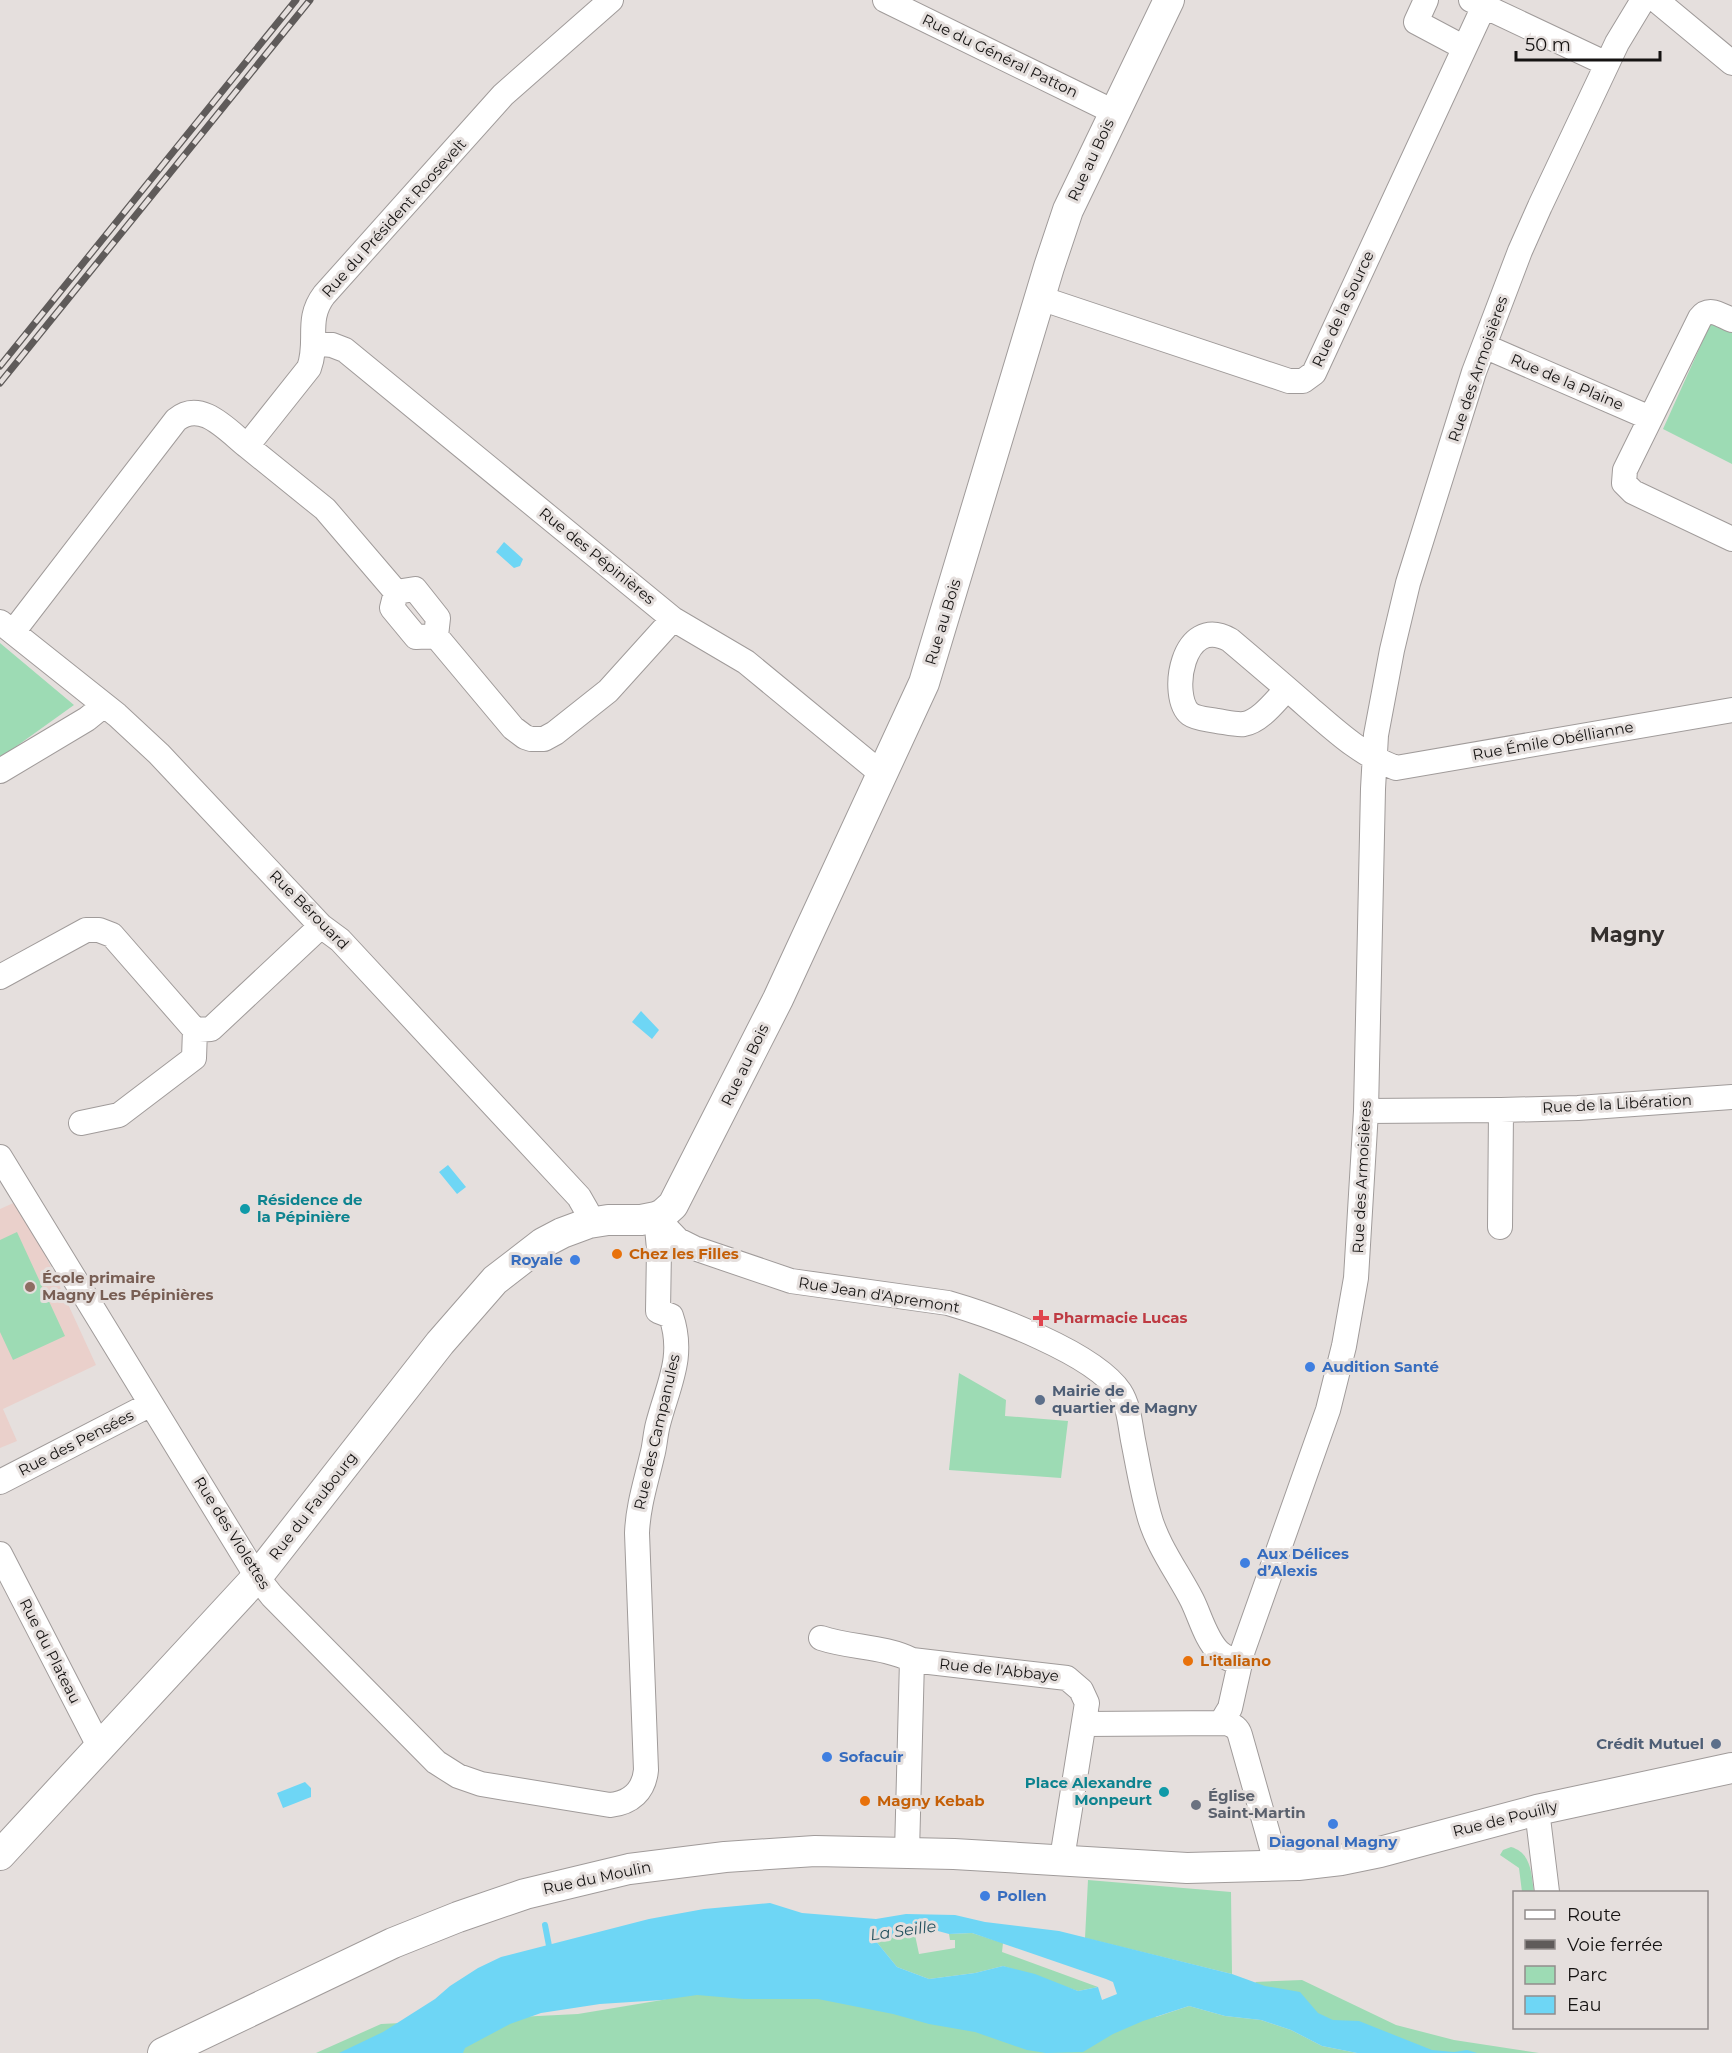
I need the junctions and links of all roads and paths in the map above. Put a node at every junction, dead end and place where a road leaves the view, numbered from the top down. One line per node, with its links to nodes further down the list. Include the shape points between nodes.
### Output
1 (611, 0): 15 (street, Rue du Président Roosevelt, via 503,95 324,296 314,311)
2 (885, 0): 8 (street, Rue du Général Patton)
3 (1169, 0): 12 (main road, Rue au Bois)
4 (1426, 0): 9 (street, via 1416,22)
5 (1643, 0): 11 (street, Rue des Armoisières)
6 (1656, 0): 10 (street)
7 (1477, 3): 9 (street, Rue de la Source); 11 (street, Rue de la Source)
8 (918, 7): 12 (street, Rue du Général Patton)
9 (1463, 46): 13 (street, Rue de la Source, via 1314,373 1303,381 1289,381)
10 (1732, 63)
11 (1607, 64): 16 (street, Rue des Armoisières, via 1520,251)
12 (1114, 112): 13 (main road, Rue au Bois, via 1068,210)
13 (1040, 298): 27 (main road, Rue au Bois, via 924,683)
14 (1732, 320): 17 (street, via 1712,311 1703,314)
15 (313, 343): 18 (street, Rue du Président Roosevelt, via 312,360 305,375); 20 (street, Rue des Pépinières, via 345,350)
16 (1484, 346): 17 (street, Rue de la Plaine); 25 (street, Rue des Armoisières, via 1408,583 1378,724)
17 (1650, 418): 19 (street, via 1625,470 1624,483 1633,492)
18 (247, 446): 20 (street, via 325,509 396,592 392,608 416,638 436,636 513,728 525,737 544,739 608,692); 21 (street, via 207,416 198,412 182,415)
19 (1732, 539)
20 (673, 619): 27 (street, Rue des Pépinières, via 746,662)
21 (6, 627): 23 (street, Rue Bérouard)
22 (1287, 689): 22 (street, via 1230,640 1211,634 1200,637 1188,650 1180,690 1184,708 1194,716 1242,724 1259,716); 25 (street)
23 (102, 706): 26 (street); 28 (street, Rue Bérouard, via 159,754)
24 (1732, 710): 25 (street, Rue Émile Obéllianne, via 1396,768)
25 (1375, 760): 33 (street, Rue des Armoisières)
26 (0, 771)
27 (882, 774): 36 (main road, Rue au Bois, via 778,999 681,1192 673,1205)
28 (321, 926): 30 (street, via 211,1029); 37 (street, Rue Bérouard, via 340,940 579,1197)
29 (0, 977): 30 (street, via 86,930 99,930 112,935)
30 (195, 1030): 34 (street, via 194,1058 119,1115)
31 (1732, 1097): 32 (street, Rue de la Libération)
32 (1501, 1110): 33 (street, Rue de la Libération); 38 (street)
33 (1366, 1111): 46 (street, Rue des Armoisières, via 1356,1278 1344,1346 1328,1410)
34 (81, 1123)
35 (0, 1157): 39 (street, Rue des Violettes)
36 (656, 1217): 37 (main road, Rue du Faubourg); 44 (street, Rue Jean d'Apremont, via 678,1240 723,1259 791,1281 948,1303 1023,1330 1089,1365 1112,1383 1124,1400 1149,1518); 52 (street, Rue des Campanules, via 658,1311 671,1316 677,1355 638,1509 646,1770 643,1784)
37 (589, 1223): 42 (main road, Rue du Faubourg, via 543,1243 495,1280 440,1343)
38 (1500, 1227)
39 (151, 1404): 40 (street, Rue des Pensées); 42 (street, Rue des Violettes)
40 (0, 1482)
41 (0, 1554): 50 (street, Rue du Plateau)
42 (257, 1576): 50 (main road, Rue du Faubourg); 52 (street, Rue des Violettes, via 272,1596 436,1762 458,1776 482,1784 610,1805)
43 (821, 1638): 45 (street, Rue de l'Abbaye, via 898,1653)
44 (1213, 1645): 46 (street, via 1224,1656); 47 (street, Rue Jean d'Apremont)
45 (912, 1660): 48 (street, Rue de l'Abbaye, via 1068,1677 1087,1703); 54 (street)
46 (1239, 1662): 47 (street, Rue des Armoisières)
47 (1233, 1699): 49 (street)
48 (1085, 1724): 49 (street); 56 (street)
49 (1230, 1726): 57 (street)
50 (100, 1748): 55 (main road, Rue du Faubourg)
51 (1732, 1768): 53 (main road, Rue de Pouilly)
52 (633, 1797)
53 (1537, 1810): 57 (main road, Rue de Pouilly, via 1380,1852); 58 (street)
54 (907, 1852): 56 (main road, Rue du Moulin); 59 (main road, Rue du Moulin, via 796,1851 674,1862 525,1894 393,1943)
55 (0, 1855)
56 (1064, 1860): 57 (main road, via 1187,1868)
57 (1277, 1866)
58 (1548, 1891)
59 (163, 2053)

